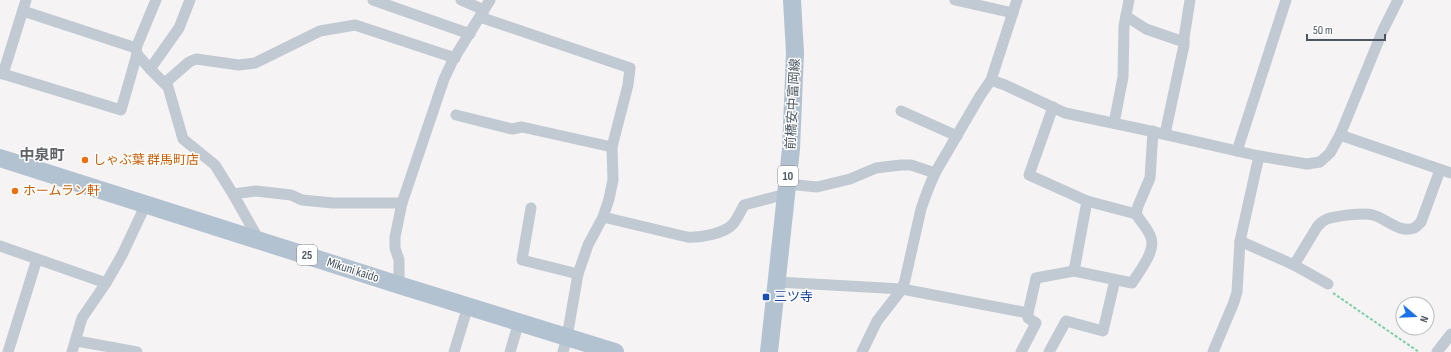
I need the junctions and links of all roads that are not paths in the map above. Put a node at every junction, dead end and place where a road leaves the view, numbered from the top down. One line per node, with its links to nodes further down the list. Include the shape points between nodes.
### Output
1 (26, 0): 14 (street)
2 (156, 0): 20 (street)
3 (190, 0): 22 (street, via 179,28)
4 (373, 0): 18 (street)
5 (461, 0): 16 (street)
6 (490, 0): 16 (street)
7 (792, 0): 40 (main road, 前橋安中富岡線 / 10, via 795,53)
8 (955, 0): 15 (street)
9 (1017, 0): 15 (street)
10 (1129, 0): 17 (street)
11 (1190, 0): 19 (street)
12 (1286, 0): 35 (street)
13 (1398, 0): 32 (street)
14 (23, 12): 20 (street); 23 (street)
15 (1014, 13): 24 (street)
16 (482, 14): 18 (street); 34 (street, via 630,68)
17 (1126, 16): 19 (street, via 1146,29); 29 (street, via 1123,77)
18 (470, 34): 21 (street)
19 (1184, 42): 31 (street)
20 (136, 51): 22 (street); 23 (street, via 121,110)
21 (455, 58): 25 (street, via 356,25 320,31 254,63 239,65 196,59); 43 (street, via 444,79)
22 (150, 69): 25 (street)
23 (2, 73)
24 (991, 80): 26 (street); 33 (street)
25 (164, 83): 41 (street, via 168,87 183,139 215,165)
26 (1053, 107): 29 (street, via 1065,113); 42 (street, via 1029,175)
27 (901, 111): 33 (street)
28 (456, 115): 34 (street, via 512,129 522,127)
29 (1114, 123): 30 (street)
30 (1154, 131): 31 (street); 46 (street, via 1150,178)
31 (1165, 134): 35 (street)
32 (1340, 135): 36 (street, via 1330,154 1320,162 1307,164); 38 (street)
33 (957, 136): 39 (street)
34 (612, 147): 47 (street, via 613,180)
35 (1237, 151): 36 (street)
36 (1259, 156): 49 (street)
37 (0, 158): 44 (main road, Mikuni kaido / 25)
38 (1446, 171): 52 (street, via 1421,222 1414,228 1399,227 1371,214 1328,219 1317,226)
39 (935, 173): 40 (street, via 910,165 901,165 876,168 850,179 817,187); 60 (street, via 922,209)
40 (787, 189): 47 (street, via 744,205 732,225 698,237); 56 (main road, 前橋安中富岡線 / 10)
41 (233, 194): 43 (street, via 256,191 333,203); 48 (street)
42 (1087, 201): 46 (street); 53 (street)
43 (402, 203): 59 (street, via 395,237 399,260)
44 (146, 204): 48 (main road, Mikuni kaido / 25); 57 (street)
45 (531, 208): 54 (street, via 522,260)
46 (1136, 214): 55 (street, via 1151,237 1151,251 1132,283)
47 (602, 217): 54 (street, via 588,245)
48 (259, 240): 59 (main road, Mikuni kaido / 25)
49 (1240, 241): 52 (street); 77 (street, via 1235,297)
50 (0, 246): 51 (street)
51 (37, 259): 57 (street); 67 (street)
52 (1294, 265): 58 (street)
53 (1074, 271): 55 (street); 62 (street, via 1036,278)
54 (578, 274): 66 (street)
55 (1115, 280): 76 (street, via 1103,331 1066,321)
56 (777, 282): 60 (street); 73 (main road, 前橋安中富岡線 / 10)
57 (106, 283): 65 (street, via 82,318)
58 (1328, 284)
59 (399, 285): 61 (main road, Mikuni kaido / 25)
60 (902, 289): 62 (street); 74 (street, via 877,322)
61 (468, 306): 63 (main road, Mikuni kaido / 25); 70 (street)
62 (1028, 313): 75 (street, via 1028,318 1036,323)
63 (519, 322): 66 (main road, Mikuni kaido / 25); 71 (street)
64 (1451, 334): 78 (street)
65 (76, 341): 68 (street); 69 (street)
66 (565, 344): 72 (main road, Mikuni kaido / 25)
67 (8, 352)
68 (72, 352)
69 (137, 352)
70 (454, 352)
71 (510, 352)
72 (615, 352)
73 (769, 352)
74 (862, 352)
75 (1021, 352)
76 (1049, 352)
77 (1213, 352)
78 (1437, 352)

